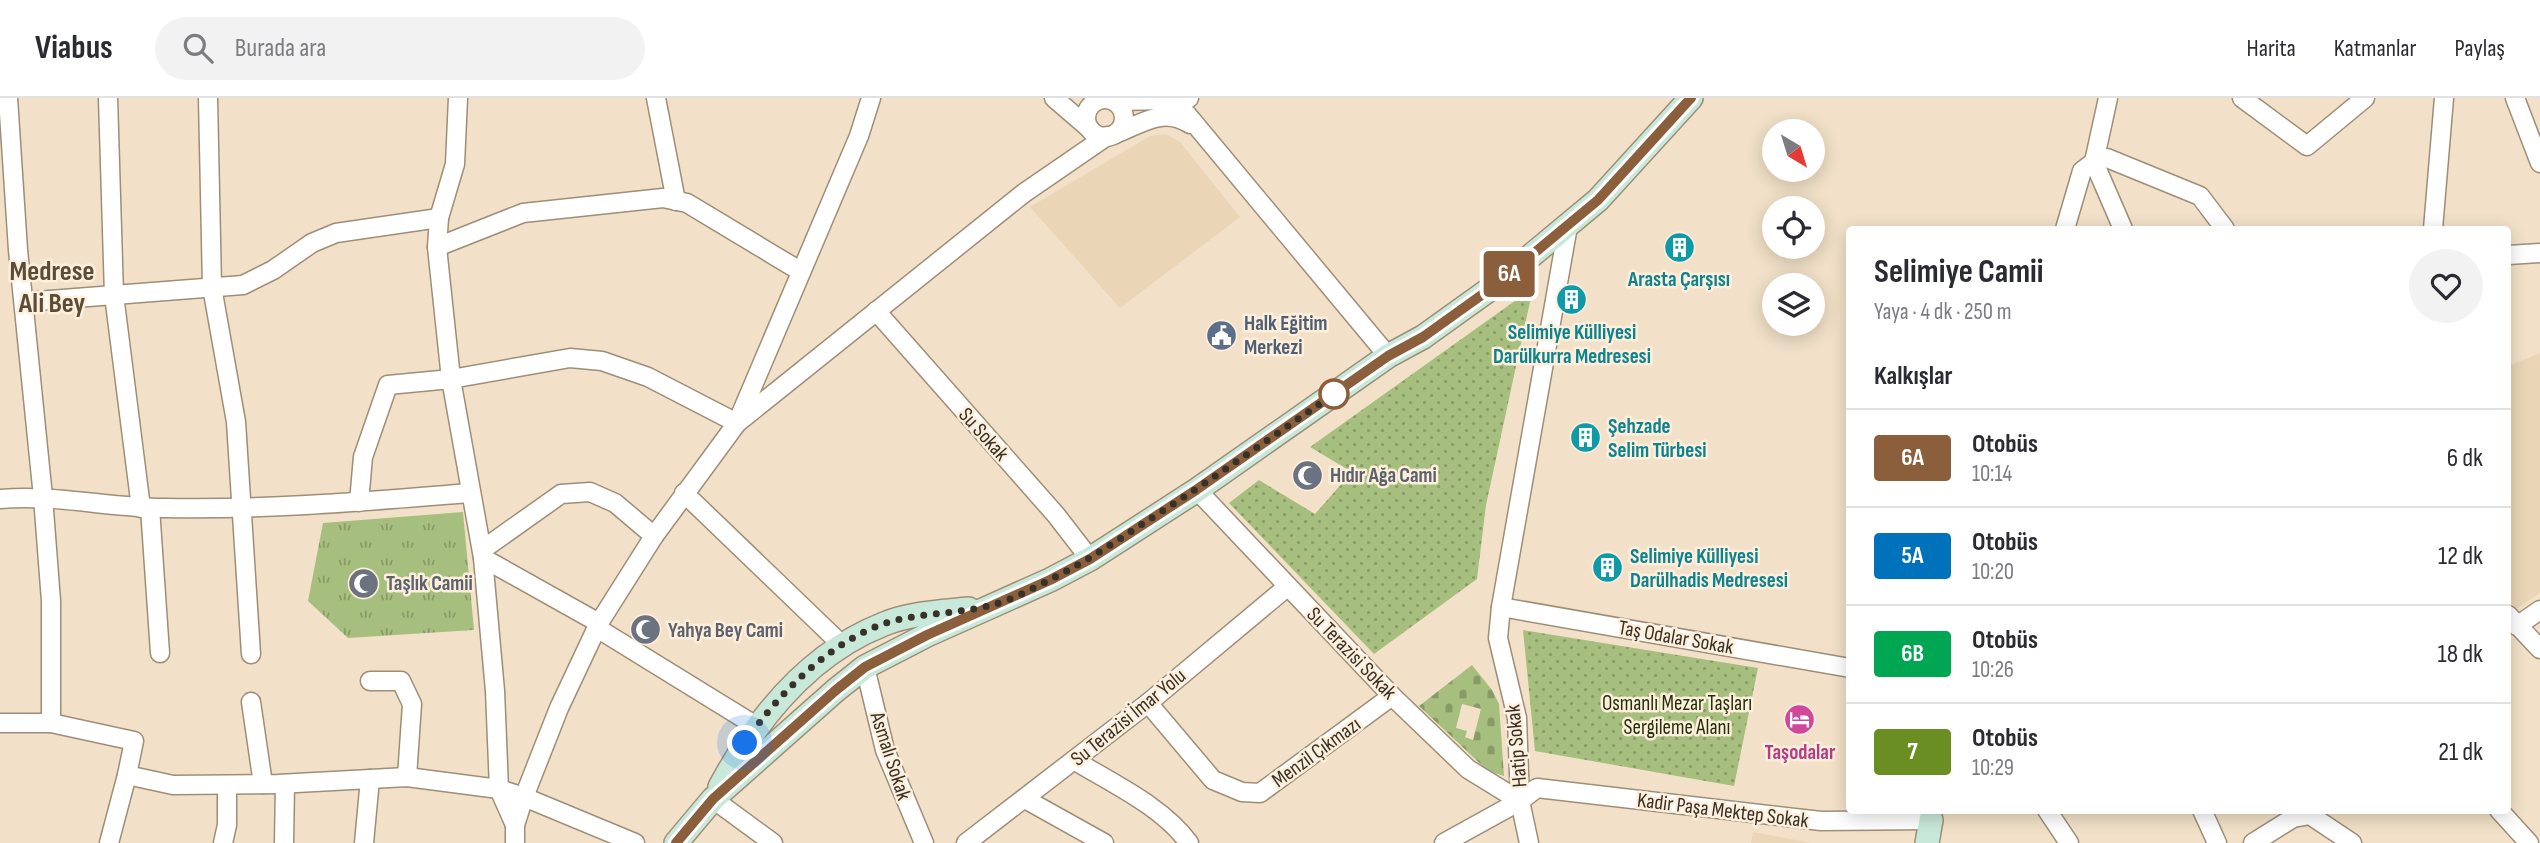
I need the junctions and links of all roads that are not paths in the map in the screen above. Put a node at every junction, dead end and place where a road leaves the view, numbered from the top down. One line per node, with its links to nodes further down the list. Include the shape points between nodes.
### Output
1 (8, 98): 29 (street)
2 (108, 98): 34 (street)
3 (208, 98): 33 (street)
4 (458, 98): 22 (street, via 455,164)
5 (656, 98): 21 (street)
6 (871, 98): 32 (street)
7 (1054, 98): 18 (street)
8 (1672, 98): 37 (main road, via 1581,198 1402,338)
9 (1691, 98): 23 (main road, via 1617,182)
10 (2108, 98): 19 (street)
11 (2242, 98): 12 (street, via 2307,146)
12 (2365, 98)
13 (2444, 98): 27 (street)
14 (2515, 98): 20 (street)
15 (1182, 99): 16 (street); 17 (street)
16 (1102, 100): 18 (street, via 1088,111 1088,124); 18 (street, via 1122,110 1124,116 1121,127)
17 (1197, 128): 18 (street, via 1181,118 1161,115); 37 (street)
18 (1103, 134): 36 (street)
19 (2094, 162): 24 (street, via 2082,171); 25 (street); 26 (street, via 2107,158 2200,196)
20 (2540, 163)
21 (676, 201): 28 (street, via 663,198 523,213); 32 (street, via 687,203)
22 (439, 218): 28 (street); 33 (street, via 336,233 243,285)
23 (1568, 226): 37 (main road, via 1423,337); 53 (street, Hatip Sokak)
24 (2066, 226)
25 (2122, 226)
26 (2223, 226)
27 (2434, 226)
28 (437, 247): 38 (street)
29 (9, 251): 35 (street)
30 (2540, 253): 31 (street)
31 (2511, 255)
32 (800, 271): 39 (street)
33 (212, 287): 34 (street); 47 (street, via 236,422)
34 (114, 295): 35 (street); 46 (street)
35 (24, 302): 43 (street)
36 (876, 311): 39 (street); 50 (street, Su Sokak)
37 (1388, 356): 40 (main road)
38 (451, 379): 39 (street, via 570,358 601,361 648,377); 41 (street); 45 (street, via 388,385 363,457)
39 (737, 423): 42 (street)
40 (1196, 490): 50 (main road); 51 (street, Su Terazisi Sokak)
41 (470, 494): 45 (street); 49 (street)
42 (684, 494): 48 (street); 58 (street)
43 (43, 497): 44 (street); 46 (street); 69 (street, via 51,600)
44 (0, 499)
45 (359, 502): 47 (street)
46 (145, 508): 47 (street); 60 (street)
47 (241, 509): 61 (street)
48 (654, 536): 49 (street, via 615,503 590,492 561,494); 57 (street)
49 (482, 554): 57 (street); 78 (street)
50 (1090, 559): 52 (main road)
51 (1287, 587): 65 (street, Su Terazisi Sokak); 67 (street, Su Terazisi İmar Yolu)
52 (989, 606): 58 (main road, via 886,623); 62 (main road)
53 (1501, 607): 63 (street, Taş Odalar Sokak); 82 (street, Hatip Sokak, via 1498,638 1517,718)
54 (2540, 610): 55 (street)
55 (2511, 618)
56 (2511, 619): 59 (street)
57 (598, 626): 70 (street); 79 (street)
58 (841, 644): 70 (main road)
59 (2540, 649)
60 (160, 653)
61 (251, 654)
62 (865, 667): 80 (main road); 96 (street, Asmalı Sokak, via 885,750)
63 (1846, 667)
64 (370, 681): 73 (street, via 401,681 412,704)
65 (1392, 696): 67 (street, Menzil Çıkmazı, via 1259,793 1242,792 1213,780); 82 (street, Su Terazisi Sokak, via 1468,769)
66 (251, 702): 77 (street)
67 (1148, 703): 71 (street, Su Terazisi İmar Yolu)
68 (0, 723): 69 (street)
69 (51, 723): 72 (street, via 134,741)
70 (756, 726): 80 (main road)
71 (1074, 760): 81 (street, Su Terazisi İmar Yolu); 99 (street, via 1141,801)
72 (127, 775): 76 (street, via 173,785); 88 (street)
73 (407, 777): 74 (street); 78 (street)
74 (370, 779): 75 (street); 91 (street)
75 (285, 784): 77 (street); 90 (street)
76 (227, 785): 77 (street); 89 (street)
77 (263, 785)
78 (499, 789): 79 (street); 87 (street)
79 (524, 797): 87 (street); 93 (street)
80 (713, 799): 94 (main road); 95 (street)
81 (1025, 799): 97 (street, Su Terazisi İmar Yolu); 98 (street)
82 (1520, 801): 86 (street, Kadir Paşa Mektep Sokak, via 1537,788 1821,821); 100 (street, Kadir Paşa Mektep Sokak); 101 (street, Hatip Sokak)
83 (2050, 814): 103 (street)
84 (2204, 814): 104 (street)
85 (2503, 814): 107 (street)
86 (1932, 815): 102 (main road)
87 (515, 825): 92 (street)
88 (109, 843)
89 (223, 843)
90 (284, 843)
91 (364, 843)
92 (516, 843)
93 (635, 843)
94 (676, 843)
95 (773, 843)
96 (924, 843)
97 (966, 843)
98 (1104, 843)
99 (1189, 843)
100 (1444, 843)
101 (1529, 843)
102 (1927, 843)
103 (2069, 843)
104 (2217, 843)
105 (2253, 843): 106 (street, via 2293,818 2310,815)
106 (2352, 843)
107 (2529, 843)

